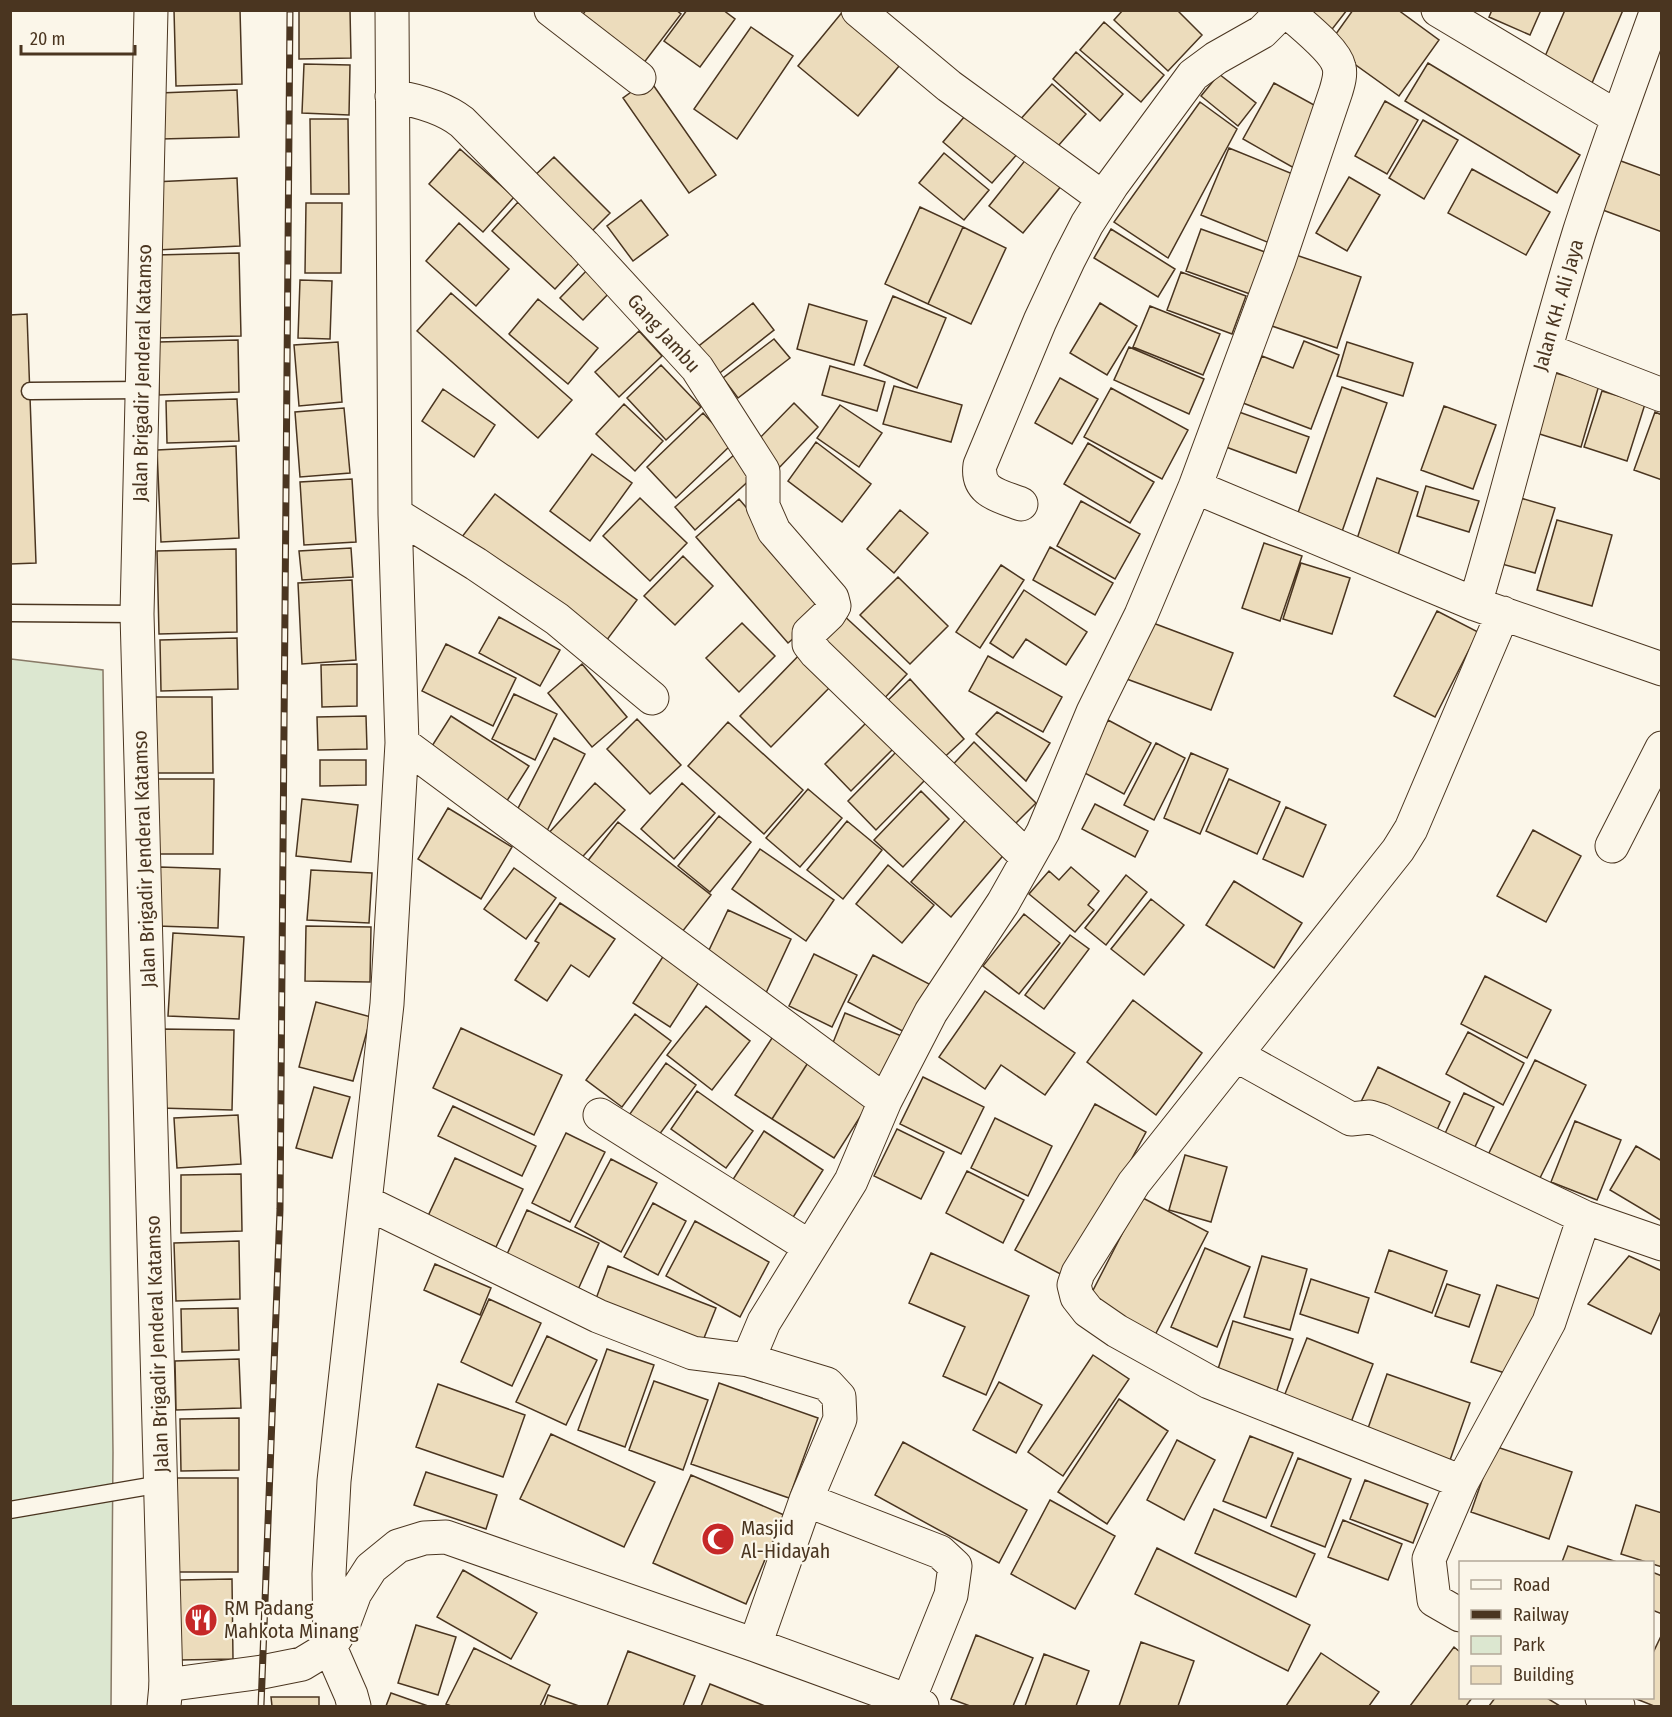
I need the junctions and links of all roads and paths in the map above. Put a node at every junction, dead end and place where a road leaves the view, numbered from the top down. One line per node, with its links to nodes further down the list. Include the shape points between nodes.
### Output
1 (151, 10): 13 (main road, Jalan Brigadir Jenderal Katamso)
2 (392, 10): 9 (main road)
3 (551, 10): 8 (main road)
4 (858, 10): 11 (main road, via 949,86)
5 (1285, 10): 11 (main road, via 1262,32 1193,75); 16 (main road, via 1336,60 1339,77 1279,260)
6 (1438, 10): 10 (main road)
7 (1657, 10): 10 (main road, Jalan KH. Ali Jaya)
8 (639, 78)
9 (392, 96): 18 (main road); 27 (main road, Gang Jambu, via 449,113 462,122 698,368 763,471 763,506 774,531 832,598 833,609 809,633 807,641)
10 (1617, 117): 12 (main road, Jalan KH. Ali Jaya)
11 (1103, 198): 17 (main road, via 1040,321 980,465 979,475 990,492)
12 (1546, 350): 15 (main road); 19 (main road, Jalan KH. Ali Jaya, via 1495,537)
13 (142, 390): 14 (lane); 21 (main road, Jalan Brigadir Jenderal Katamso)
14 (30, 391)
15 (1662, 395)
16 (1195, 488): 19 (main road); 27 (main road, via 1141,615)
17 (1021, 504)
18 (395, 514): 23 (main road, via 557,619); 24 (main road)
19 (1489, 609): 22 (main road); 28 (main road, Jalan KH. Ali Jaya, via 1411,829 1385,868)
20 (10, 613): 21 (lane)
21 (137, 614): 37 (main road, Jalan Brigadir Jenderal Katamso)
22 (1662, 669)
23 (652, 698)
24 (402, 742): 29 (main road); 31 (main road, via 387,1004)
25 (1662, 748): 26 (main road)
26 (1612, 846)
27 (1028, 858): 29 (main road, via 931,1012)
28 (1236, 1055): 32 (main road, via 1342,1114 1380,1120); 36 (main road, Jalan KH. Ali Jaya, via 1134,1183 1078,1273 1074,1285 1077,1297 1088,1311 1117,1331 1209,1382)
29 (885, 1101): 34 (main road, via 851,1181)
30 (600, 1115): 34 (main road)
31 (365, 1202): 35 (main road, via 598,1316 693,1353); 42 (main road, via 334,1481)
32 (1584, 1217): 33 (main road); 36 (main road, via 1550,1322)
33 (1662, 1244)
34 (810, 1247): 35 (main road, via 764,1322)
35 (748, 1360): 38 (main road, via 827,1384 839,1396 840,1419)
36 (1462, 1482): 40 (main road, via 1429,1559 1434,1600)
37 (161, 1484): 39 (lane); 43 (main road, Jalan Brigadir Jenderal Katamso)
38 (806, 1500): 41 (main road); 45 (main road, via 940,1552 954,1566 951,1595)
39 (10, 1510)
40 (1459, 1614)
41 (755, 1645): 42 (main road, via 446,1537 424,1538 398,1546 371,1568); 45 (main road)
42 (330, 1647): 43 (main road, via 302,1664); 46 (main road)
43 (165, 1696)
44 (1604, 1699): 47 (main road)
45 (915, 1704)
46 (354, 1707)
47 (1618, 1707)

